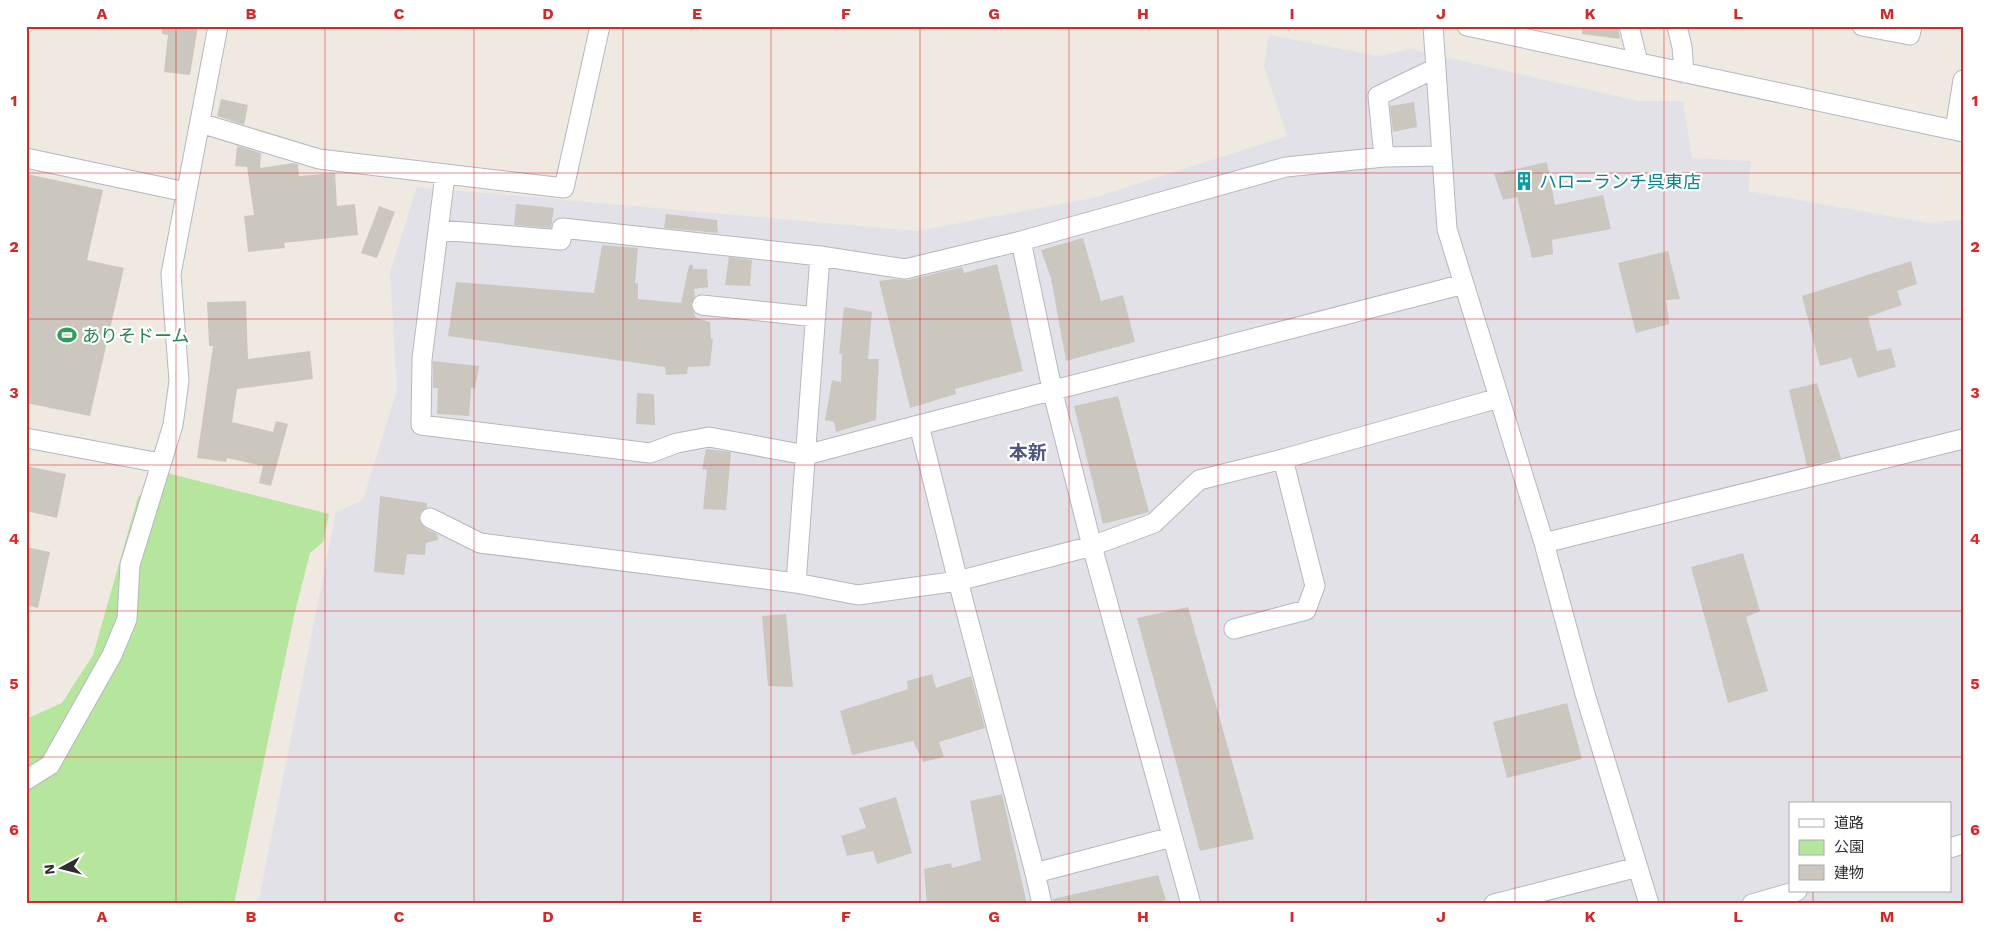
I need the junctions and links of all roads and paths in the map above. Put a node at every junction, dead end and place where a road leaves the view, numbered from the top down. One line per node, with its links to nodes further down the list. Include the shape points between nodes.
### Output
1 (218, 26): 14 (street)
2 (600, 26): 19 (street, via 564,188)
3 (1433, 26): 11 (street)
4 (1466, 26): 9 (street)
5 (1629, 26): 10 (street)
6 (1677, 26): 12 (street)
7 (1862, 26): 8 (street, via 1910,35)
8 (1912, 26)
9 (1520, 32): 10 (street)
10 (1638, 62): 12 (street)
11 (1436, 68): 16 (street); 17 (street, via 1378,96)
12 (1684, 74): 15 (street)
13 (1963, 80): 15 (street)
14 (200, 123): 19 (street, via 319,158); 20 (street)
15 (1959, 131)
16 (1440, 156): 17 (street); 24 (street, via 1447,229)
17 (1384, 157): 22 (street, via 1286,167)
18 (26, 158): 20 (street)
19 (445, 175): 21 (street)
20 (186, 192): 34 (street, via 171,274 179,381 172,425)
21 (439, 230): 23 (street, via 561,240 562,228); 32 (street, via 422,359 421,425 650,453 677,443 709,437)
22 (1020, 241): 23 (street, via 905,269); 27 (street)
23 (820, 256): 26 (street)
24 (1464, 284): 27 (street); 28 (street)
25 (702, 305): 26 (street)
26 (816, 317): 32 (street)
27 (1052, 389): 29 (street); 37 (street)
28 (1499, 398): 33 (street); 36 (street)
29 (919, 425): 32 (street); 38 (street)
30 (26, 438): 34 (street)
31 (1963, 439): 36 (street)
32 (806, 455): 39 (street)
33 (1283, 459): 37 (street, via 1199,480 1154,523); 40 (street, via 1315,586 1306,610)
34 (160, 463): 41 (street, via 130,565 127,618 112,656 50,764)
35 (430, 518): 39 (street, via 480,543)
36 (1544, 543): 43 (street, via 1585,694)
37 (1092, 546): 38 (street); 42 (street)
38 (958, 581): 39 (street, via 858,596); 44 (street)
39 (796, 583)
40 (1234, 629)
41 (26, 780)
42 (1172, 837): 44 (street); 47 (street)
43 (1638, 868): 48 (street); 49 (street)
44 (1035, 873): 46 (street)
45 (1794, 892): 50 (street)
46 (1042, 904)
47 (1191, 904)
48 (1494, 904)
49 (1649, 904)
50 (1752, 904)

